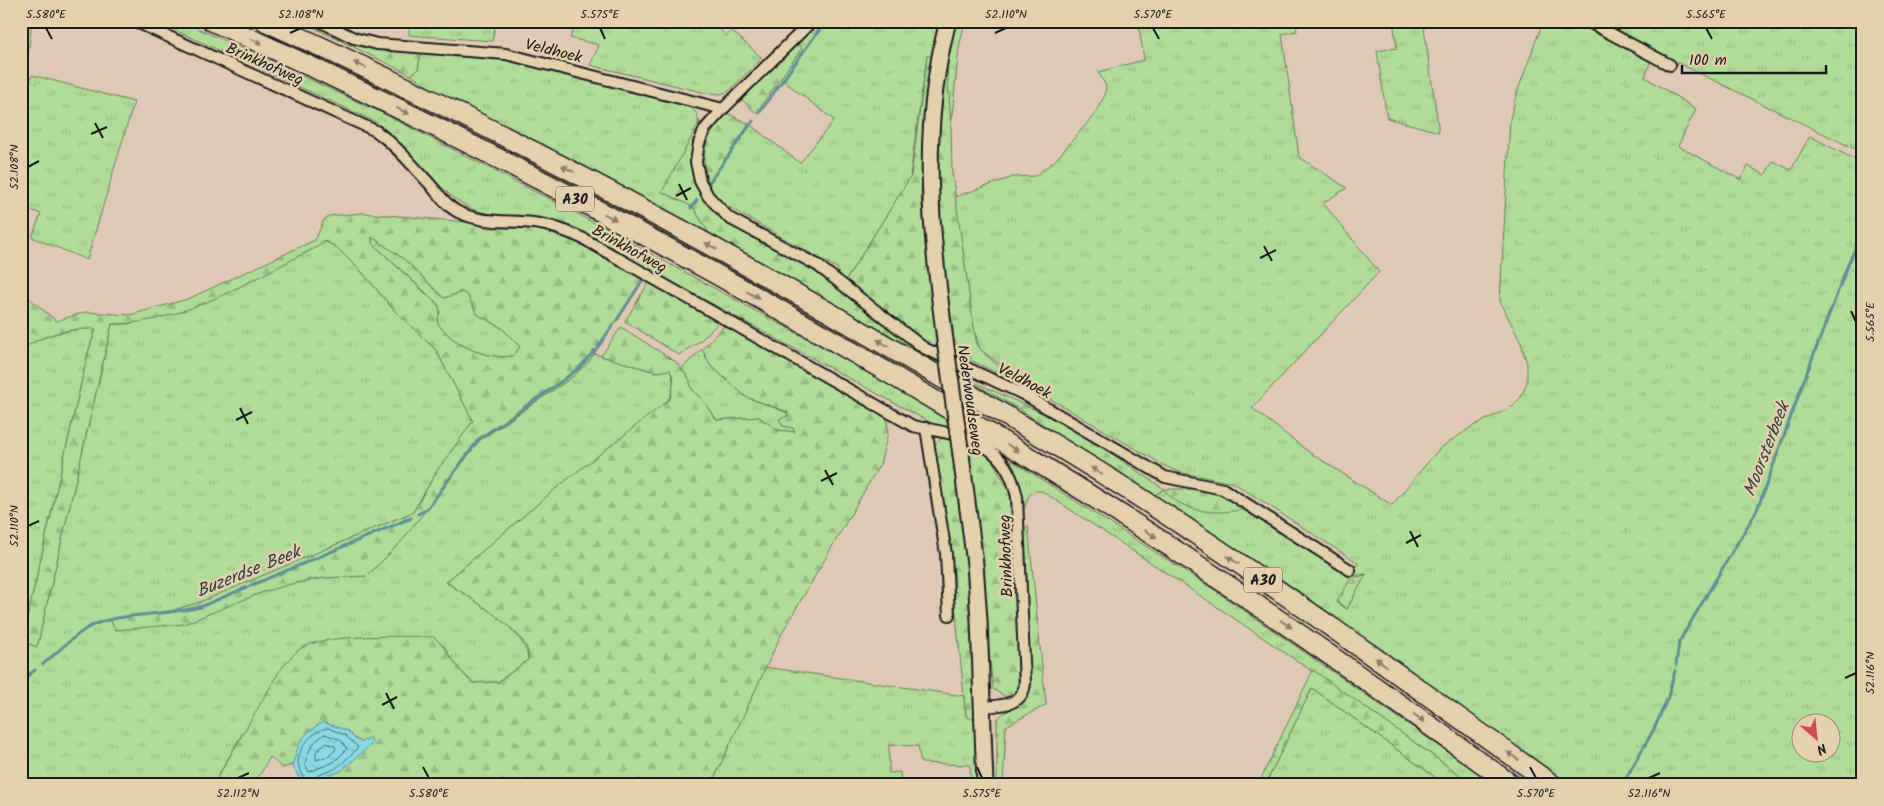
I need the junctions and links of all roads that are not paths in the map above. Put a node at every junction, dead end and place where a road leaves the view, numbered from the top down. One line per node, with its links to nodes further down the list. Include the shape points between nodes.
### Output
1 (134, 21): 10 (street, Brinkhofweg, via 376,131 393,143 456,211 478,219 557,228 584,239 913,426)
2 (212, 21): 15 (highway, A30, one-way to 15, via 408,113 595,209 792,316 1154,536 1341,662)
3 (265, 21): 16 (highway, A30, one-way to 3, via 1355,643 1168,516 964,388 607,188 410,89)
4 (319, 21): 9 (street, Veldhoek, via 354,38 377,44 506,54)
5 (812, 21): 9 (street, Veldhoek)
6 (948, 21): 13 (street, Nederwoudseweg, bridge, via 933,102 929,162 931,225 975,564)
7 (1587, 21): 8 (street)
8 (1670, 65)
9 (722, 109): 11 (street, Veldhoek, via 704,129 696,162 700,181 708,196 729,218 817,265 924,348 1023,394 1165,477 1223,489)
10 (926, 428): 12 (street, via 946,554); 13 (street, Brinkhofweg, via 966,436 995,453 1016,492 1024,690 1022,697 1015,702)
11 (1350, 570)
12 (949, 615)
13 (984, 707): 14 (street, Nederwoudseweg)
14 (985, 785)
15 (1512, 785)
16 (1553, 785)

